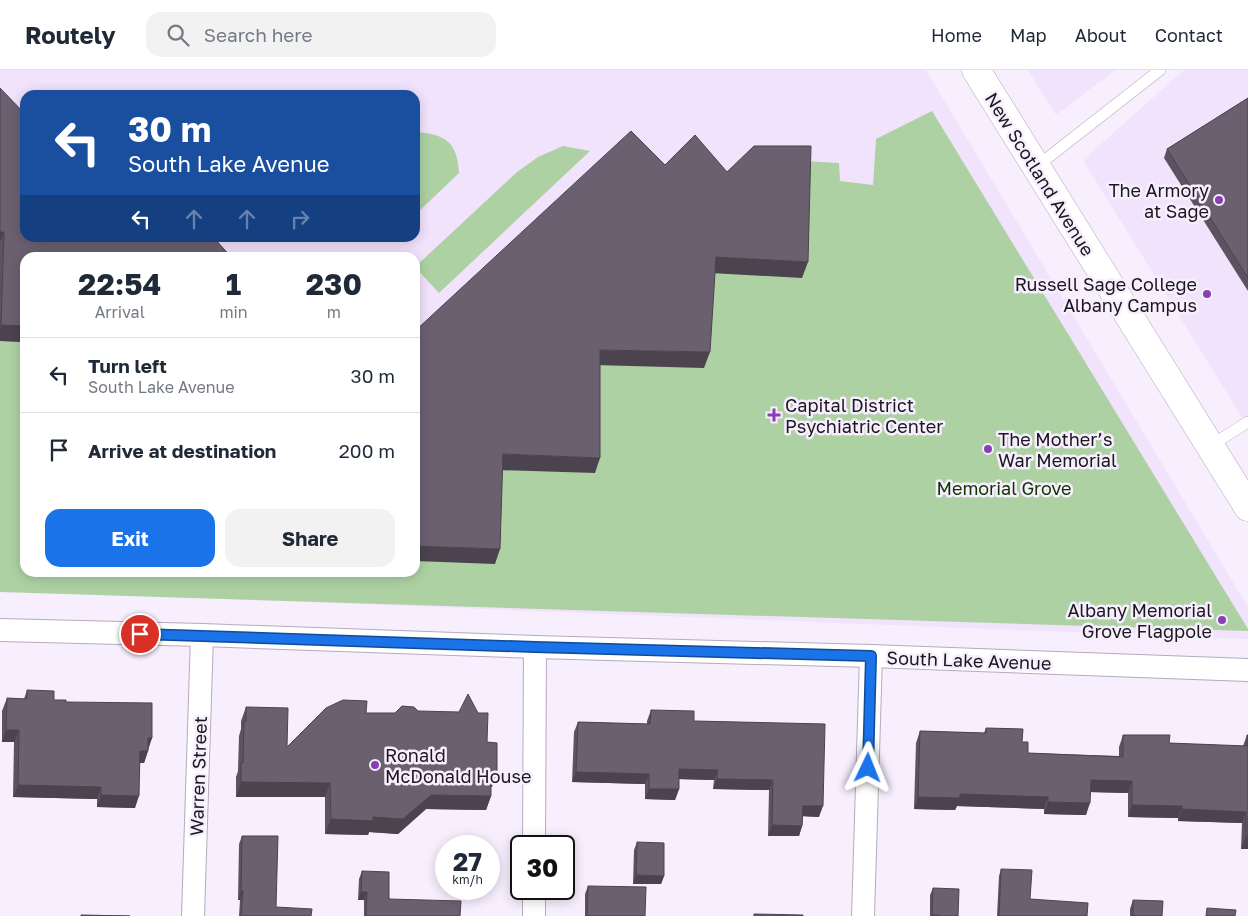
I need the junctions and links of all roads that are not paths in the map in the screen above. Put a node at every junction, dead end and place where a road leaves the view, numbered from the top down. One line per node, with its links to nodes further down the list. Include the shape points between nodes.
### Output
1 (976, 70): 3 (street, New Scotland Avenue)
2 (1160, 70): 3 (lane)
3 (1036, 167): 5 (street, New Scotland Avenue)
4 (1248, 422): 5 (lane)
5 (1210, 446): 6 (street, New Scotland Avenue)
6 (1248, 506)
7 (0, 630): 8 (street, South Lake Avenue)
8 (202, 635): 9 (street, South Lake Avenue); 14 (street, Warren Street)
9 (535, 647): 10 (street, South Lake Avenue); 12 (street)
10 (871, 656): 11 (street, South Lake Avenue); 16 (street)
11 (1248, 670)
12 (534, 835)
13 (534, 900): 15 (street)
14 (193, 916)
15 (534, 916)
16 (863, 916)

